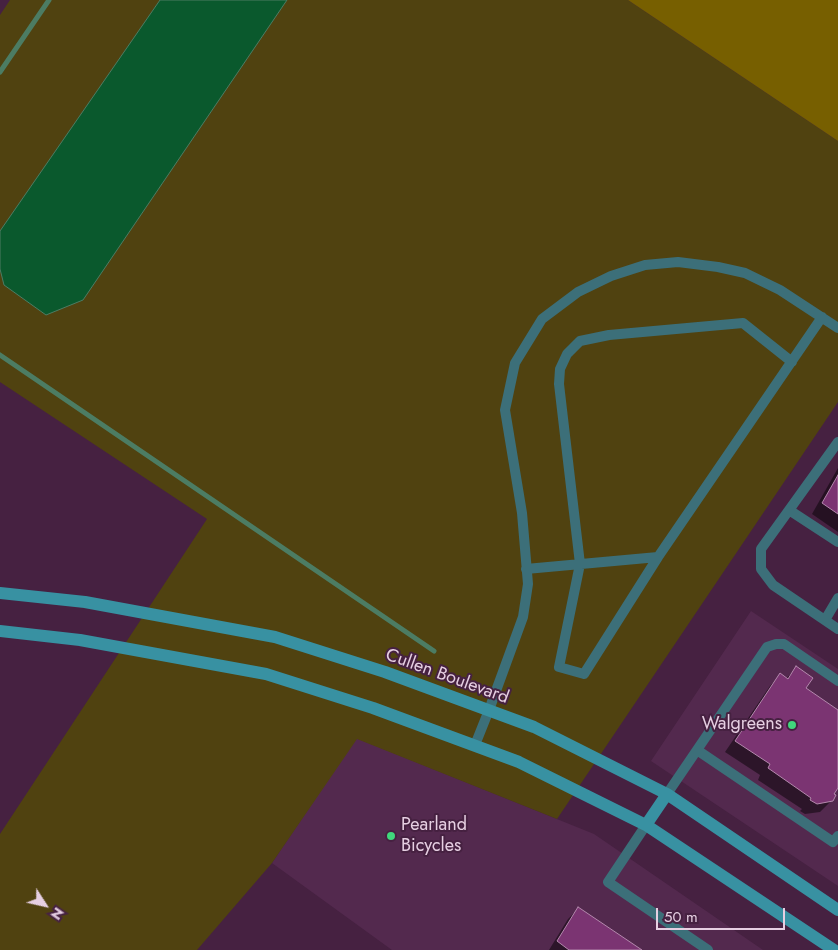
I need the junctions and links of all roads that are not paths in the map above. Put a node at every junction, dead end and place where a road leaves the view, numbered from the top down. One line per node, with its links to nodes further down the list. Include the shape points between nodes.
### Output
1 (822, 317): 2 (lane); 3 (lane); 9 (lane, via 780,290 745,274 678,262 645,265 611,276 578,292 542,319 515,363 505,410 522,512)
2 (838, 328)
3 (792, 362): 7 (lane); 8 (lane, via 743,323 609,335 580,341 567,354 560,369 559,384)
4 (838, 442): 5 (lane)
5 (789, 510): 6 (lane); 12 (lane, via 761,549 762,569 773,585)
6 (838, 542)
7 (658, 557): 8 (lane); 8 (lane, via 584,674 559,666)
8 (580, 564): 9 (lane)
9 (526, 569): 16 (lane, via 528,584 523,617)
10 (0, 593): 16 (main road, Cullen Boulevard, via 85,602 275,637)
11 (838, 598): 12 (lane)
12 (825, 620): 13 (lane)
13 (838, 629)
14 (0, 631): 17 (main road, via 80,640 266,674)
15 (838, 681): 18 (lane, via 784,644 767,647)
16 (489, 710): 17 (lane); 19 (main road, Cullen Boulevard, via 534,727)
17 (475, 745): 20 (main road, via 519,762)
18 (697, 750): 19 (lane); 21 (lane, via 833,842)
19 (667, 794): 20 (main road); 22 (main road, Cullen Boulevard)
20 (646, 825): 23 (lane, via 608,882); 24 (main road)
21 (838, 836)
22 (838, 910)
23 (704, 949)
24 (834, 950)

